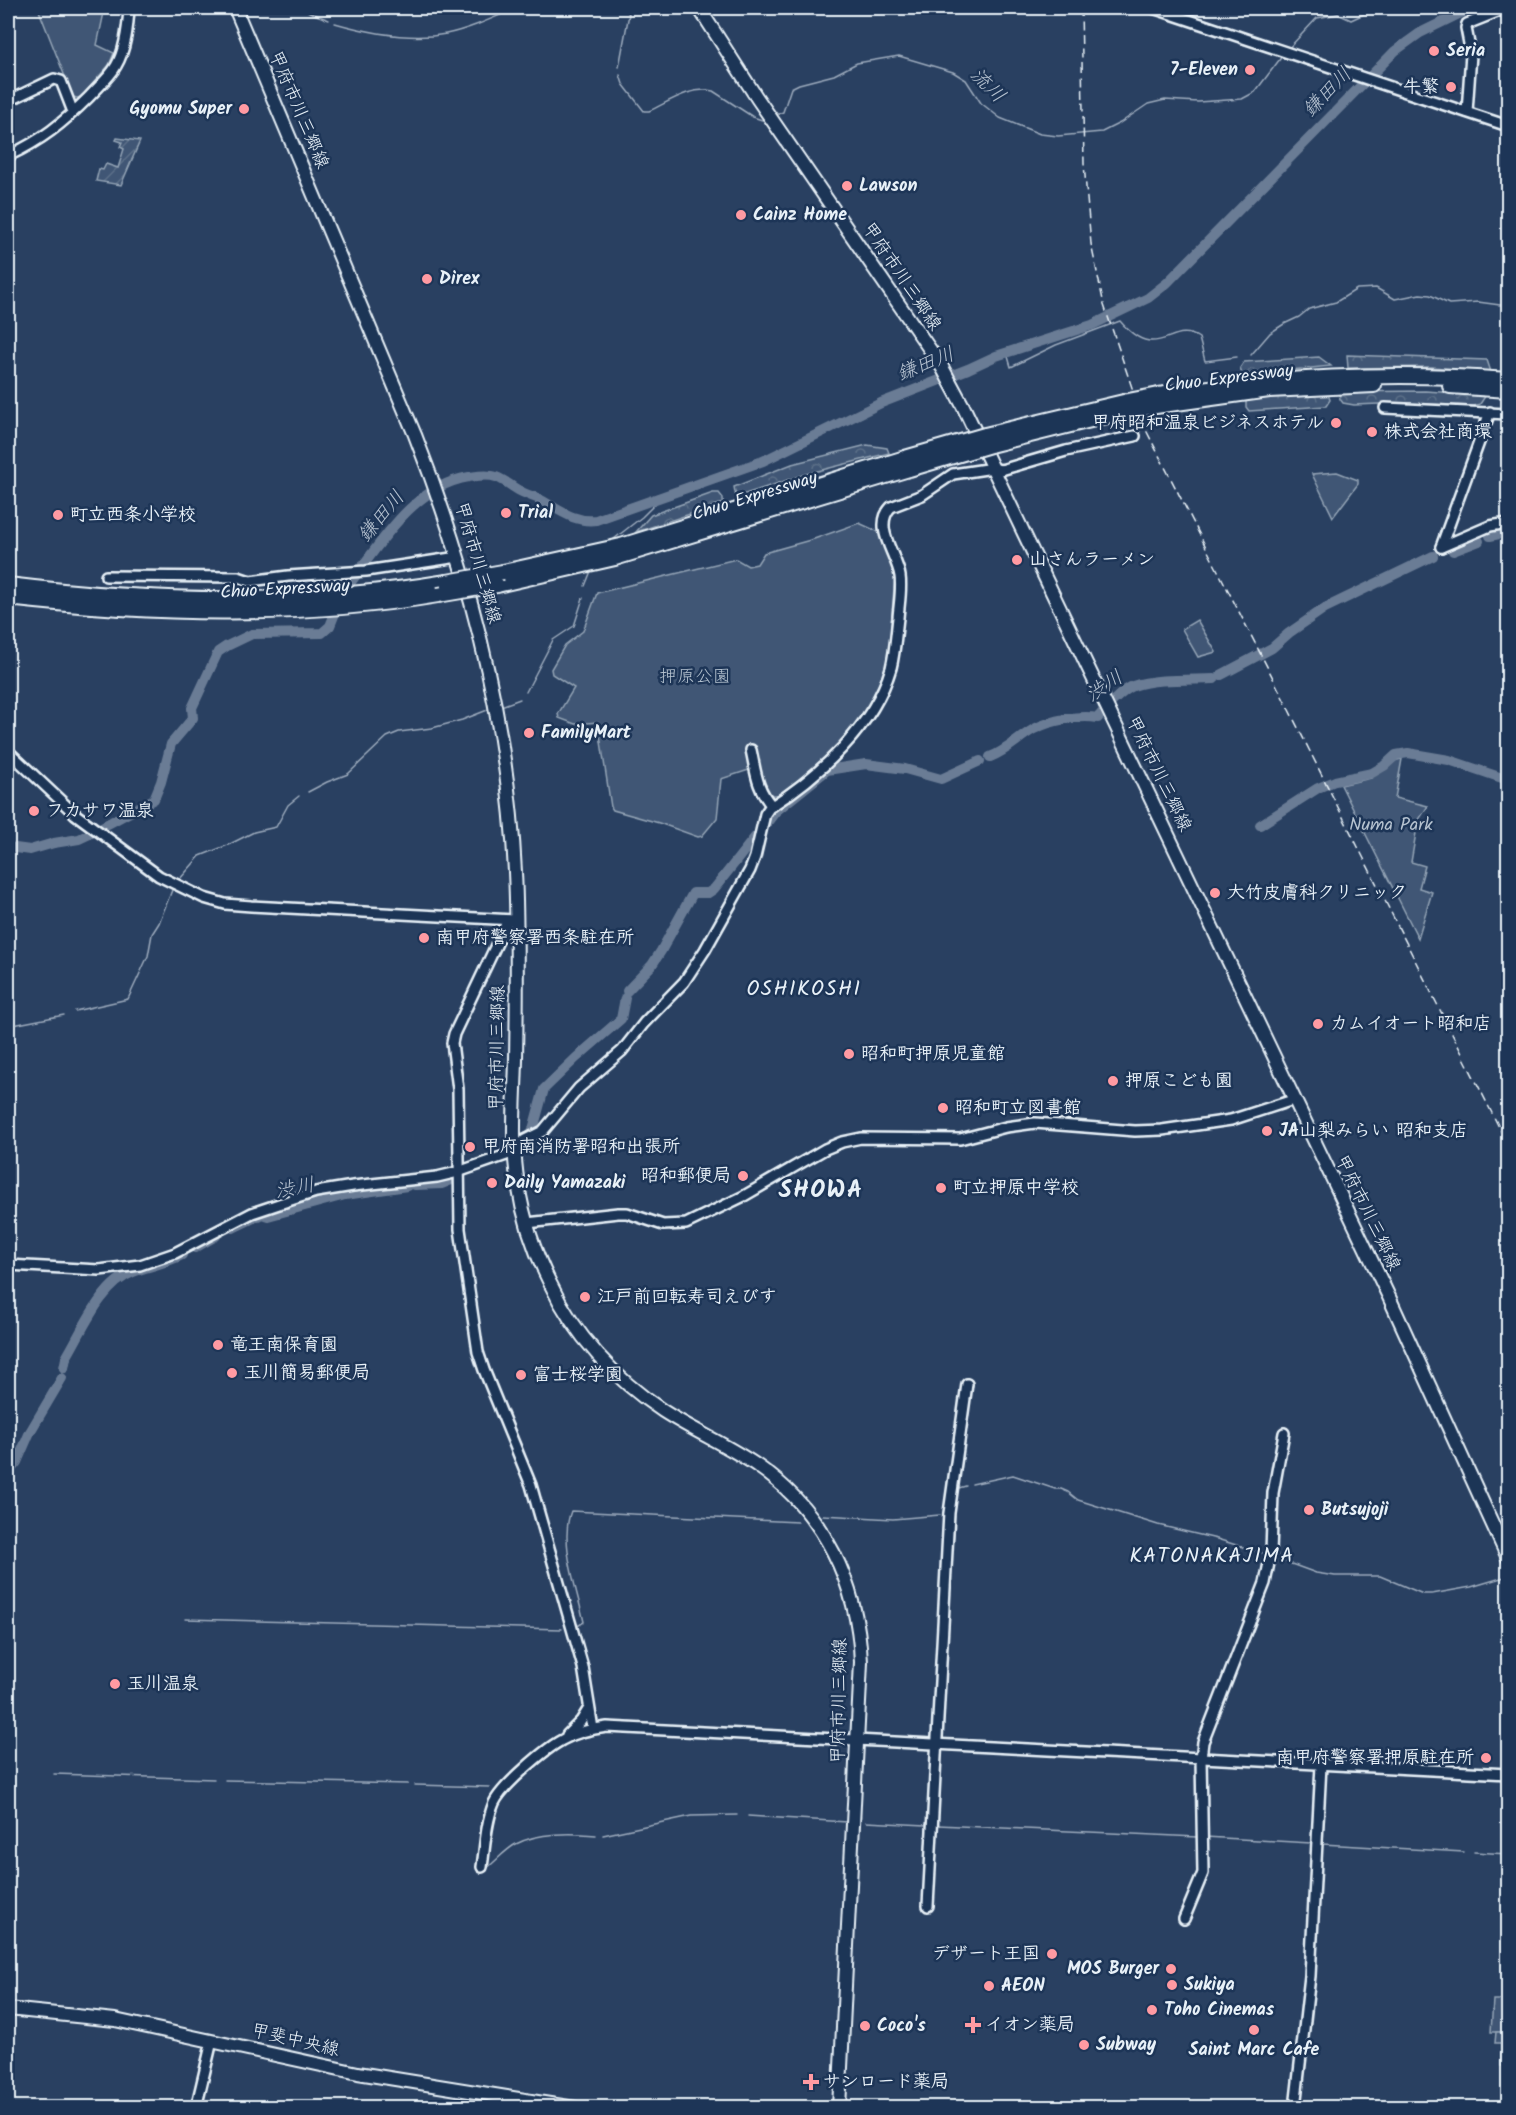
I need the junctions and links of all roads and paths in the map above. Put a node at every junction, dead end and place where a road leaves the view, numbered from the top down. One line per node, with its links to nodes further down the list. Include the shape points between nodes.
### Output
1 (129, 8): 7 (street, via 127,33 116,66)
2 (235, 8): 20 (main road, 甲府市川三郷線, via 415,435)
3 (699, 8): 18 (main road, 甲府市川三郷線, via 943,369)
4 (1153, 8): 8 (street)
5 (1508, 8): 8 (street, via 1467,24 1471,54)
6 (8, 100): 7 (street, via 54,79 61,81)
7 (73, 112): 10 (street, via 51,132)
8 (1467, 112): 9 (street)
9 (1509, 126)
10 (8, 156)
11 (1509, 380): 12 (highway, Chuo Expressway)
12 (1492, 384): 13 (highway, Chuo Expressway); 22 (highway, Chuo Expressway, bridge, via 1326,386 1129,405 987,440 624,550)
13 (1509, 390)
14 (1385, 408): 15 (street)
15 (1490, 412): 16 (street); 19 (street, via 1441,547 1490,526)
16 (1509, 414)
17 (1135, 436): 18 (street, via 1001,470)
18 (993, 468): 27 (street, via 954,474 887,511 884,530 901,584 894,653 886,681 849,742); 29 (main road, 甲府市川三郷線)
19 (1509, 523)
20 (458, 557): 21 (street, via 366,571 250,581 238,577); 28 (main road, 甲府市川三郷線, via 480,638 506,765 513,835)
21 (106, 576)
22 (500, 578): 23 (highway, Chuo Expressway, bridge, via 358,594 239,600 106,595); 24 (highway, Chuo Expressway, bridge, via 438,595 324,607 226,611 105,607)
23 (8, 585)
24 (8, 598)
25 (751, 750): 27 (street, via 758,786)
26 (8, 751): 28 (street, via 75,814 159,876 204,898 251,906)
27 (772, 806): 30 (street, via 765,814 756,857 694,969 622,1051 579,1088 543,1131 525,1140)
28 (512, 920): 30 (main road, 甲府市川三郷線); 31 (street, via 452,1043 458,1089)
29 (1293, 1100): 32 (street, via 1231,1120 1162,1130 1035,1123 950,1140 861,1138 825,1149 686,1224 663,1225 627,1213); 36 (main road, 甲府市川三郷線)
30 (515, 1152): 31 (street); 32 (main road, 甲府市川三郷線)
31 (458, 1172): 33 (street, via 316,1192 252,1213 175,1253 141,1265 99,1270); 37 (street, via 460,1232 478,1352 529,1478 583,1667)
32 (528, 1223): 40 (main road, 甲府市川三郷線, via 551,1286 574,1325 602,1359 663,1411 775,1479 802,1505 827,1539 846,1576 859,1626)
33 (8, 1265)
34 (967, 1384): 41 (street, via 949,1513)
35 (1284, 1433): 42 (street, via 1274,1493 1270,1566 1206,1732)
36 (1509, 1558)
37 (590, 1708): 38 (street); 39 (street)
38 (593, 1729): 39 (street); 40 (street)
39 (563, 1739): 45 (street, via 499,1794 492,1810)
40 (858, 1741): 41 (street); 52 (main road, 甲府市川三郷線)
41 (936, 1744): 42 (street); 46 (street)
42 (1201, 1758): 43 (street); 47 (street, via 1203,1874)
43 (1321, 1764): 44 (street); 53 (street, via 1310,1976)
44 (1509, 1774)
45 (482, 1867)
46 (928, 1906)
47 (1184, 1919)
48 (8, 2008): 49 (main road, 甲斐中央線, via 115,2020)
49 (212, 2041): 50 (street); 51 (main road, 甲斐中央線, via 381,2077)
50 (196, 2108)
51 (575, 2108)
52 (839, 2108)
53 (1295, 2108)

